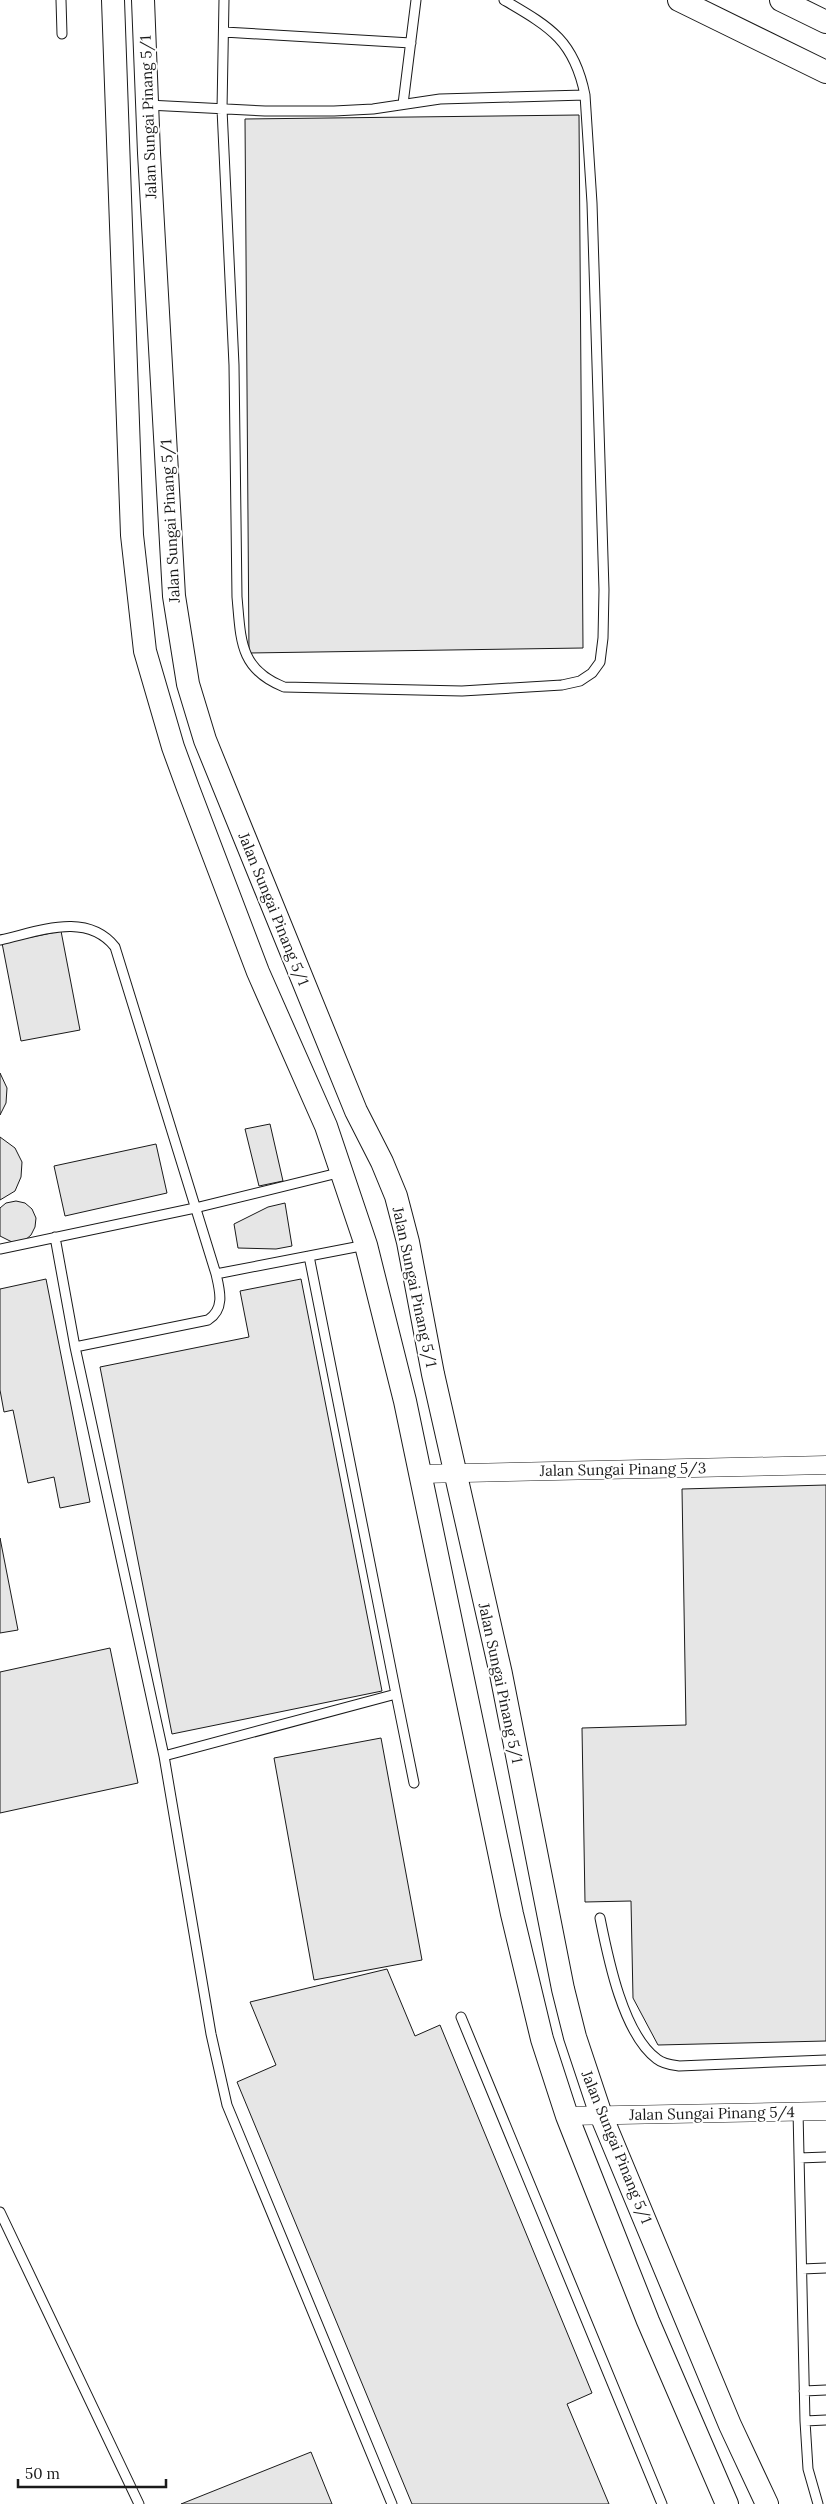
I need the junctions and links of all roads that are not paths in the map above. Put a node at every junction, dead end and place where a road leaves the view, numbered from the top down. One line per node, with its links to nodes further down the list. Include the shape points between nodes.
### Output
1 (62, 0): 11 (lane)
2 (113, 0): 19 (street, Jalan Sungai Pinang 5/1, via 132,535 145,651 173,747 202,825 258,972 326,1126)
3 (143, 0): 16 (street, Jalan Sungai Pinang 5/1)
4 (224, 0): 10 (lane)
5 (416, 0): 12 (lane)
6 (504, 0): 14 (lane, via 544,25 567,47 581,76)
7 (678, 0): 13 (street)
8 (780, 0): 9 (street)
9 (826, 22)
10 (224, 32): 12 (lane); 17 (lane)
11 (62, 34)
12 (411, 43): 15 (lane)
13 (826, 72)
14 (585, 95): 15 (lane, via 440,99); 17 (lane, via 592,203 604,580 600,662 580,681 562,685 462,691 284,687 267,680 255,670 246,654 240,634 237,597 234,365)
15 (403, 104): 17 (lane, via 334,112)
16 (148, 105): 17 (lane); 29 (street, Jalan Sungai Pinang 5/1, via 174,596 188,684 205,740 356,1111 396,1196)
17 (222, 109)
18 (0, 940): 20 (lane, via 84,926 98,932 115,948)
19 (342, 1172): 20 (lane); 22 (street, Jalan Sungai Pinang 5/1)
20 (195, 1208): 21 (lane); 25 (lane)
21 (55, 1237): 23 (lane); 26 (lane)
22 (366, 1245): 24 (lane); 28 (street, Jalan Sungai Pinang 5/1)
23 (0, 1249)
24 (309, 1256): 25 (lane); 30 (lane)
25 (216, 1274): 26 (lane, via 221,1301 217,1313 208,1320)
26 (75, 1348): 31 (lane)
27 (826, 1464): 29 (street, Jalan Sungai Pinang 5/3)
28 (420, 1474): 29 (street, Jalan Sungai Pinang 5/3); 39 (street, Jalan Sungai Pinang 5/1, via 512,1914 542,2039)
29 (455, 1474): 38 (street, Jalan Sungai Pinang 5/1, via 501,1674 563,1989)
30 (396, 1694): 31 (lane); 32 (lane)
31 (164, 1756): 50 (lane, via 211,2034 228,2105)
32 (414, 1783)
33 (600, 1918): 35 (lane, via 612,1975 624,2006 647,2050 658,2060 679,2066)
34 (461, 2017): 51 (lane)
35 (826, 2060)
36 (798, 2111): 37 (street, Jalan Sungai Pinang 5/4); 38 (street, Jalan Sungai Pinang 5/4); 40 (lane)
37 (826, 2111)
38 (601, 2115): 39 (street, Jalan Sungai Pinang 5/4); 53 (street, Jalan Sungai Pinang 5/1, via 730,2425)
39 (567, 2116): 52 (street, Jalan Sungai Pinang 5/1, via 648,2321)
40 (799, 2158): 41 (lane); 44 (lane)
41 (826, 2158)
42 (0, 2212): 49 (lane)
43 (826, 2268): 44 (lane)
44 (802, 2269): 46 (lane)
45 (826, 2390): 46 (lane)
46 (804, 2391): 48 (lane)
47 (826, 2420): 48 (lane)
48 (805, 2421): 54 (lane, via 808,2469)
49 (139, 2504)
50 (392, 2504)
51 (662, 2504)
52 (727, 2504)
53 (767, 2504)
54 (818, 2504)

